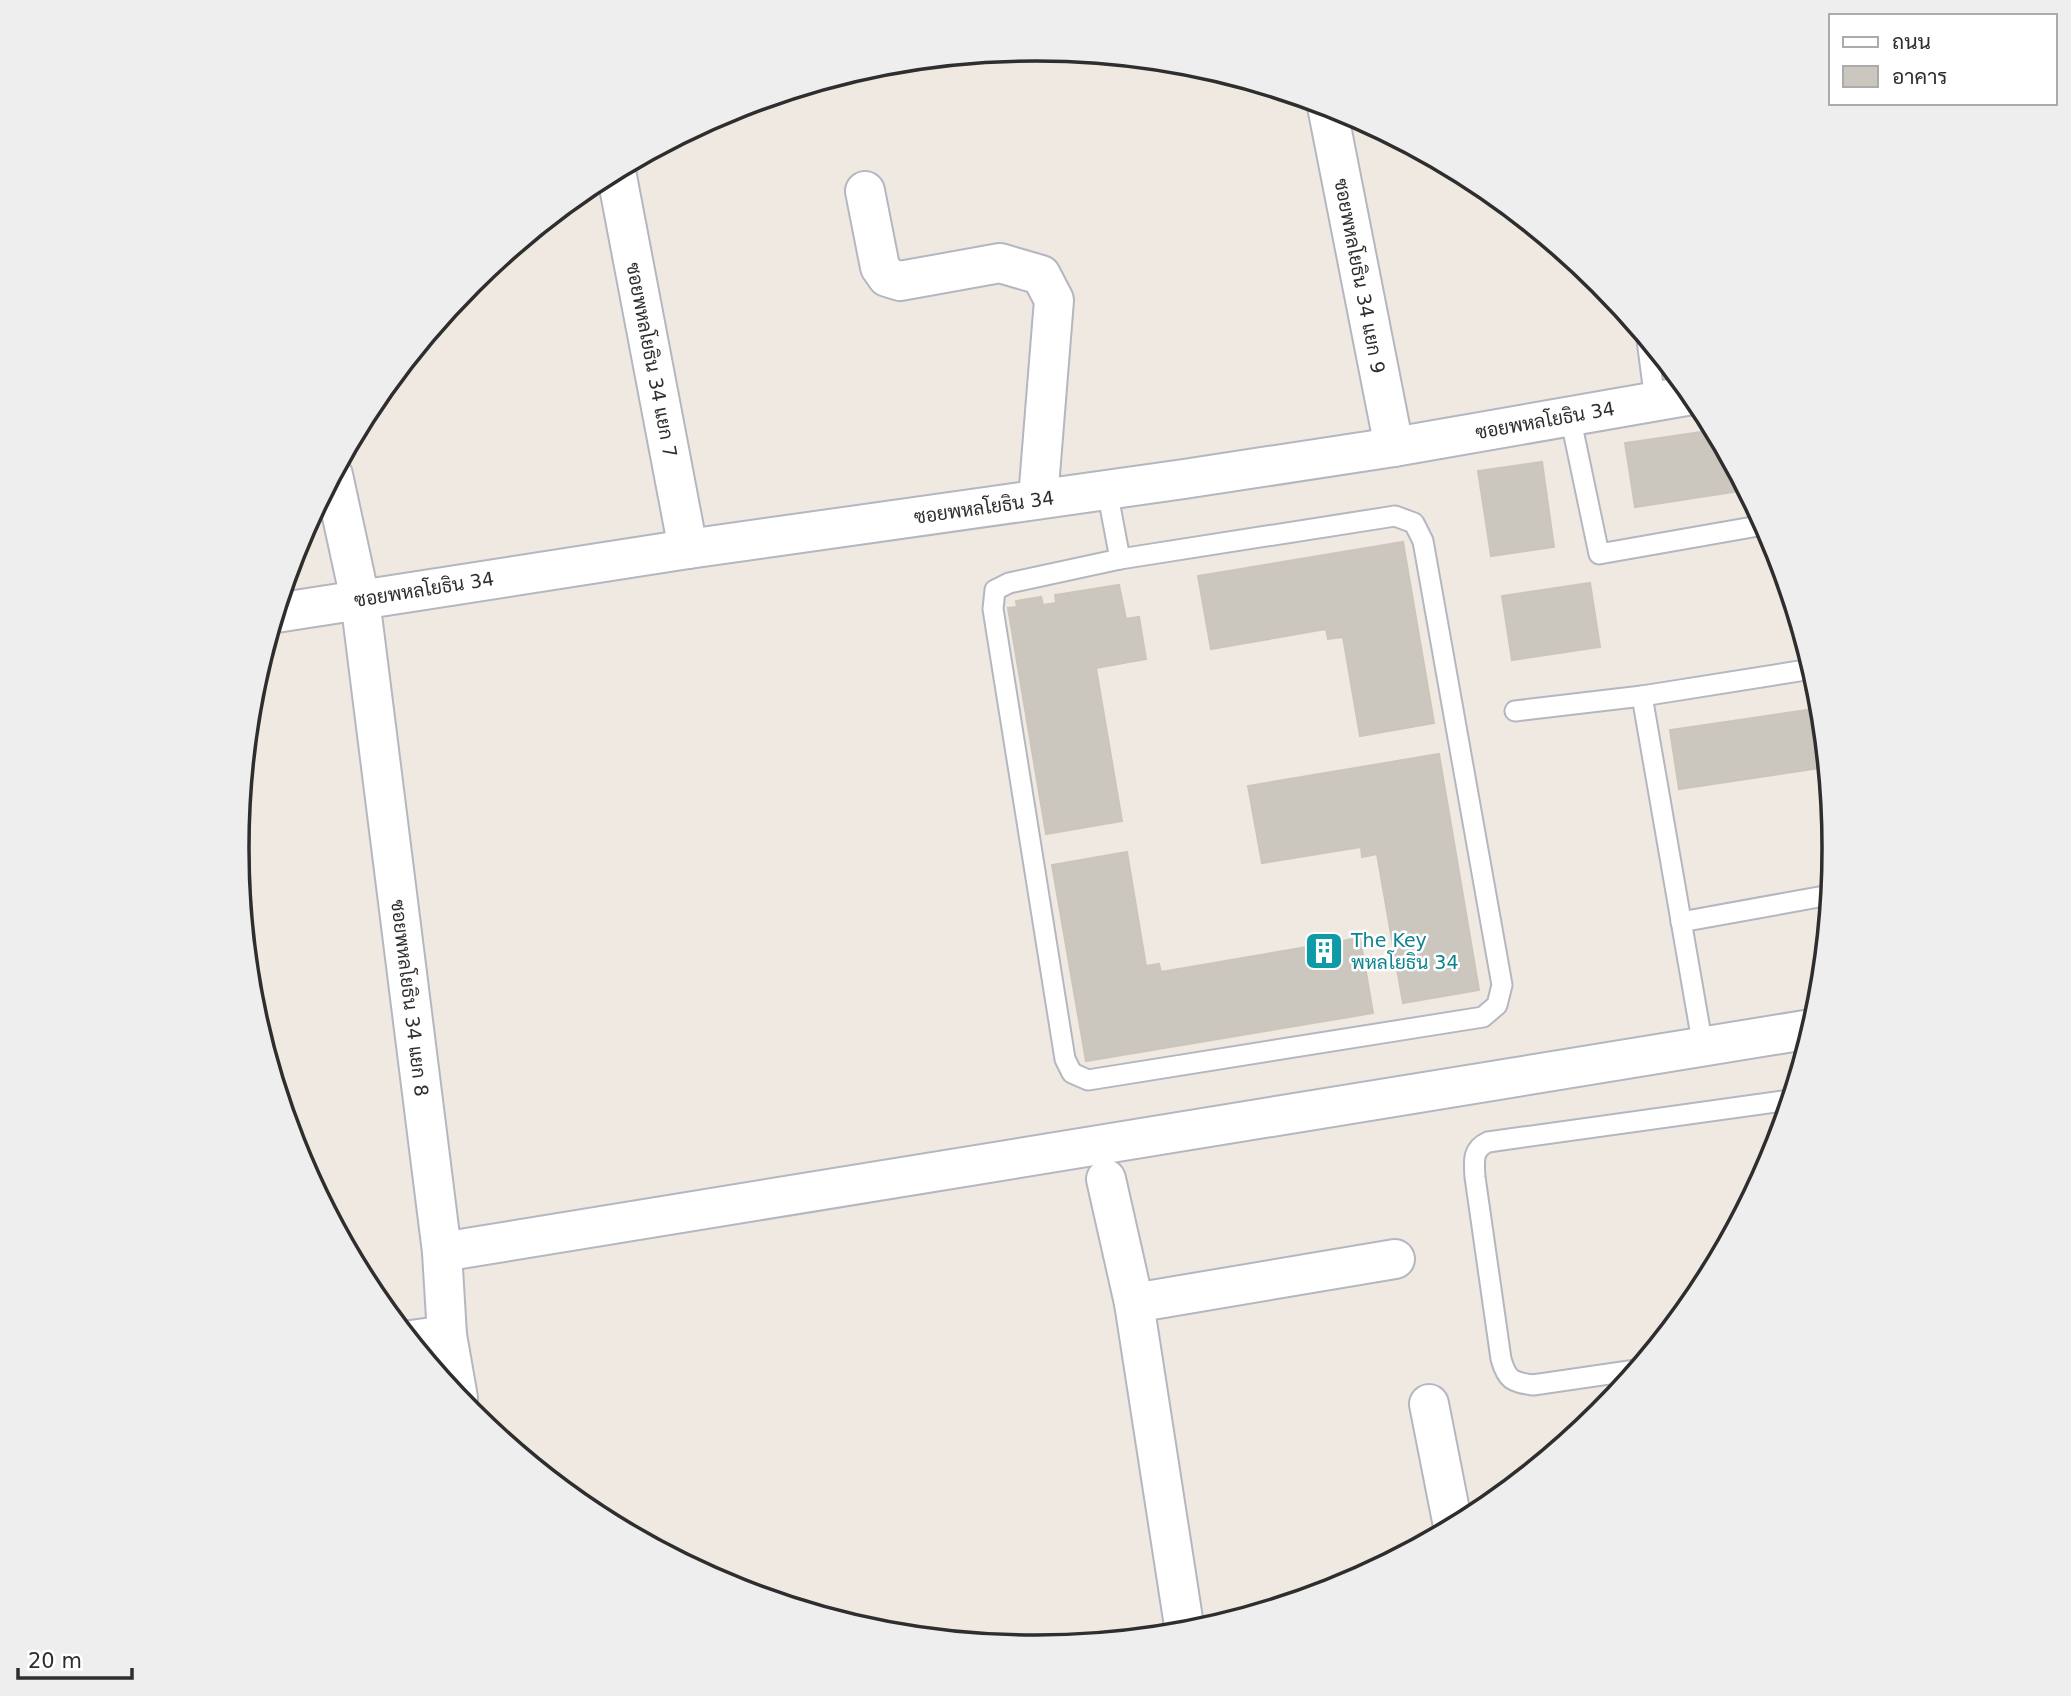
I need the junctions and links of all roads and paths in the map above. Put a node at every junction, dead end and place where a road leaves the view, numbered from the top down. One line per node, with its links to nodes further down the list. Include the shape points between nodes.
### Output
1 (1329, 118): 8 (street, ซอยพหลโยธิน 34 แยก 9)
2 (618, 182): 13 (street, ซอยพหลโยธิน 34 แยก 7)
3 (865, 191): 11 (street, via 880,267 887,277 900,281 1000,262 1041,275 1054,300)
4 (1649, 356): 6 (lane)
5 (1680, 397): 6 (street, ซอยพหลโยธิน 34)
6 (1655, 401): 7 (street, ซอยพหลโยธิน 34)
7 (1570, 416): 8 (street, ซอยพหลโยธิน 34); 12 (lane, via 1599,554)
8 (1394, 447): 10 (street, ซอยพหลโยธิน 34)
9 (336, 489): 15 (street, ซอยพหลโยธิน 34 แยก 8)
10 (1107, 490): 11 (street, ซอยพหลโยธิน 34); 14 (lane)
11 (1038, 499): 13 (street, ซอยพหลโยธิน 34)
12 (1753, 527)
13 (688, 549): 15 (street, ซอยพหลโยธิน 34)
14 (1120, 559): 14 (lane, via 1395,516 1414,523 1423,541 1502,985 1497,1005 1483,1017 1088,1080 1072,1073 1065,1059 993,609 995,590 1009,583)
15 (360, 599): 16 (street, ซอยพหลโยธิน 34); 26 (street, ซอยพหลโยธิน 34 แยก 8)
16 (286, 611)
17 (1801, 671): 18 (lane)
18 (1642, 696): 19 (lane); 21 (lane)
19 (1515, 711)
20 (1821, 897): 21 (lane)
21 (1681, 922): 23 (lane)
22 (1800, 1031): 23 (street)
23 (1703, 1047): 26 (street)
24 (1780, 1101): 31 (lane, via 1488,1142 1476,1151 1475,1178 1509,1378 1533,1385)
25 (1106, 1180): 28 (street)
26 (442, 1252): 29 (street, ซอยพหลโยธิน 34 แยก 8)
27 (1395, 1259): 28 (street)
28 (1134, 1303): 34 (street)
29 (429, 1337): 30 (street, ซอยพหลโยธิน 34 แยก 8)
30 (442, 1365)
31 (1618, 1377)
32 (1429, 1404): 33 (street)
33 (1451, 1516)
34 (1183, 1621)

